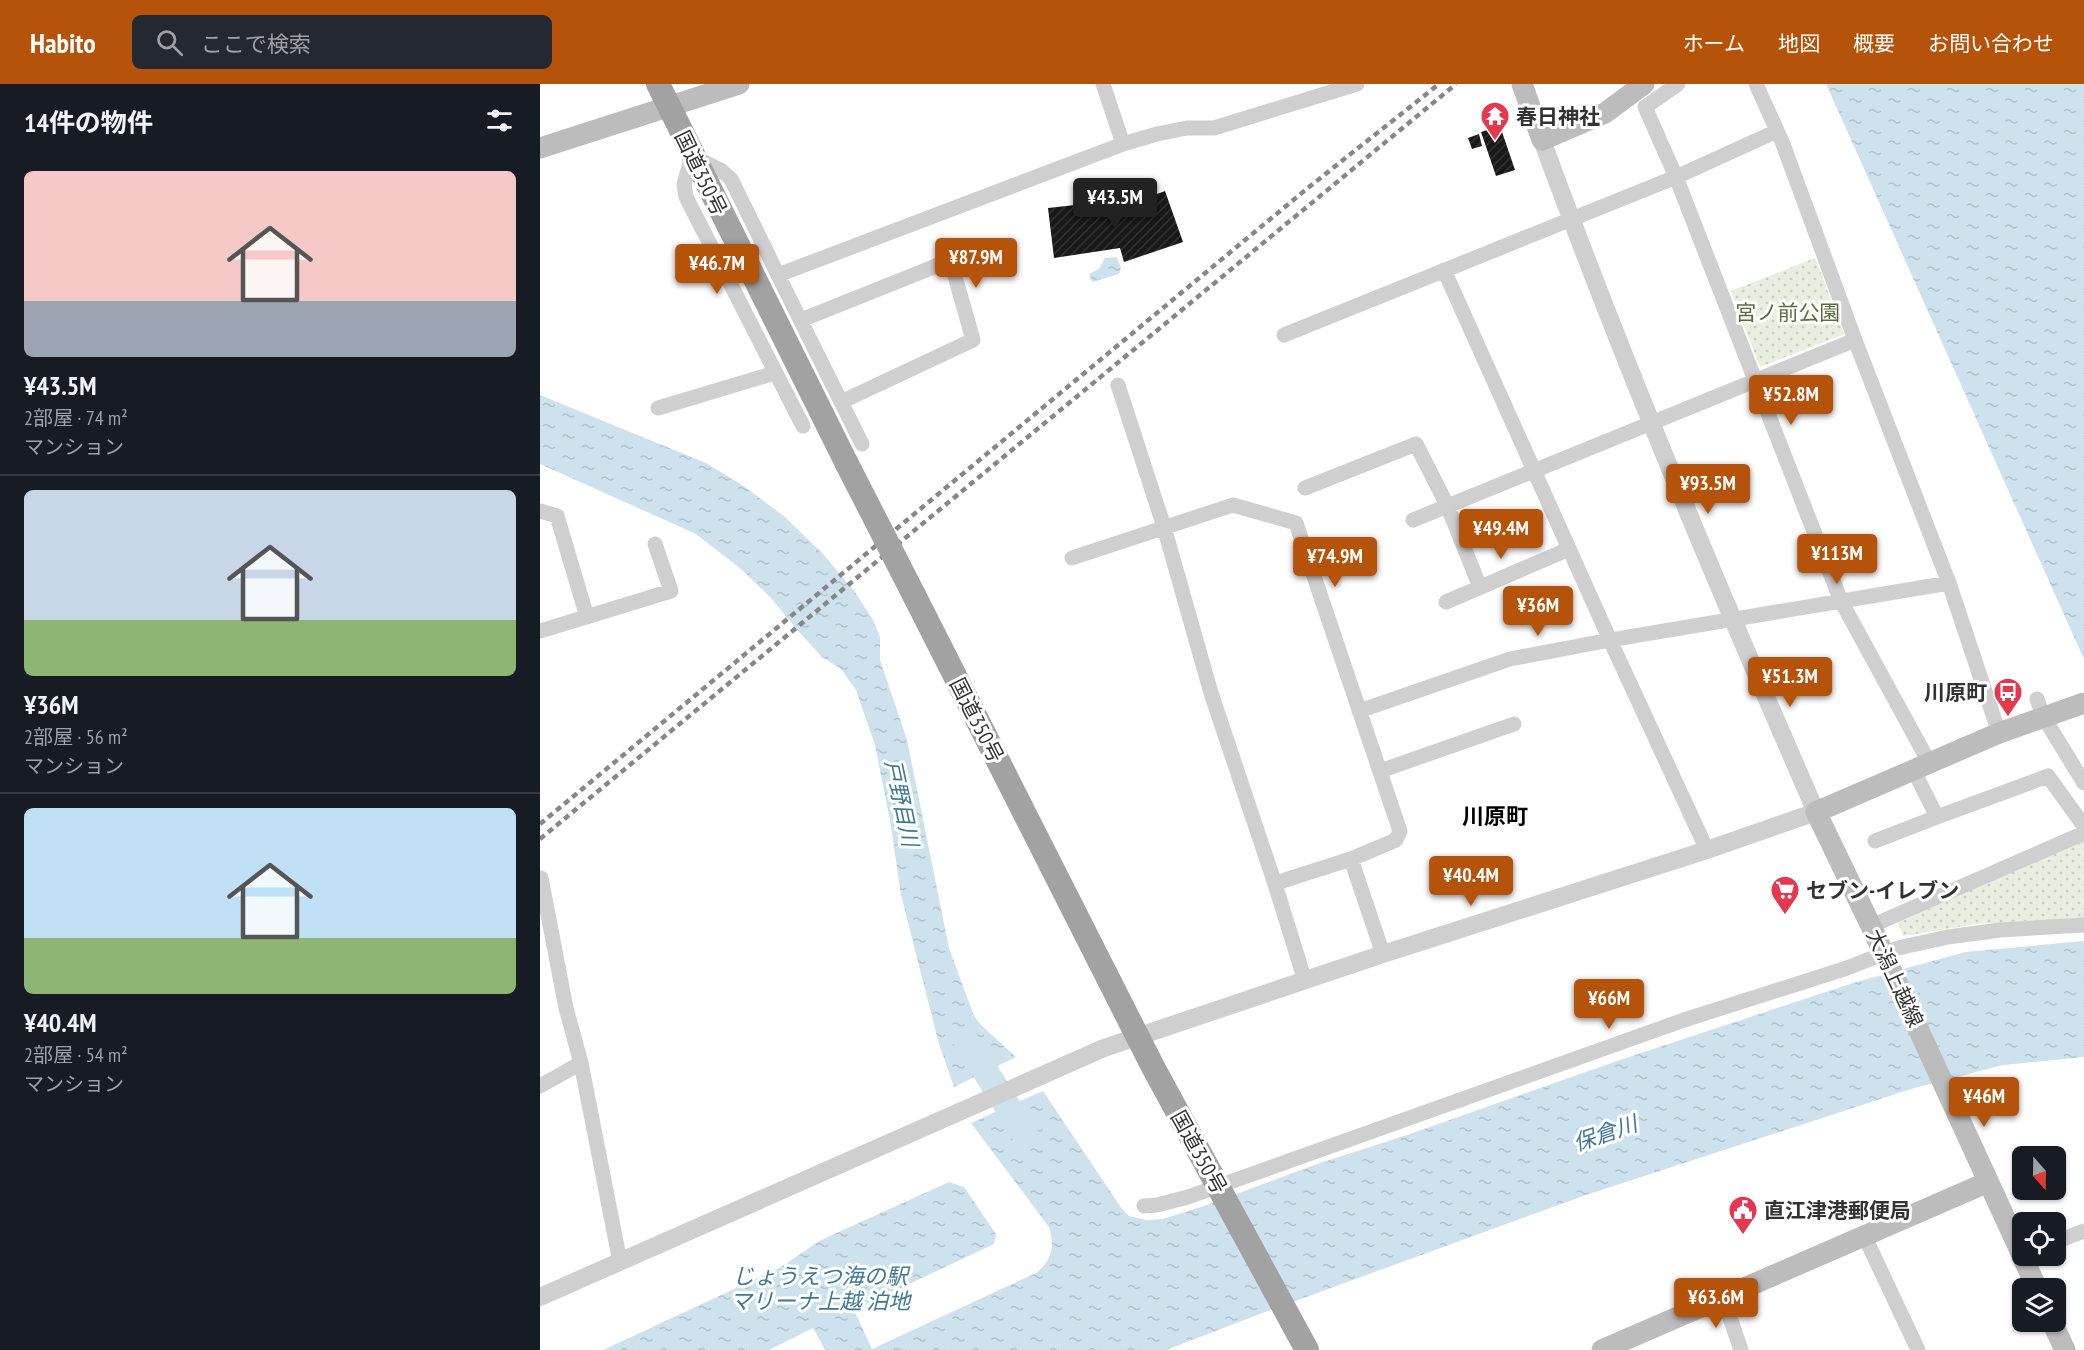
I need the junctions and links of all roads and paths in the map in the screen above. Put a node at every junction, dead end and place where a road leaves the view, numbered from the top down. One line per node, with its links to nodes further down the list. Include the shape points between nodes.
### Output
1 (658, 84): 9 (highway, 国道350号)
2 (739, 84): 9 (main road)
3 (1103, 84): 12 (street)
4 (1357, 84): 12 (street, via 1232,124 1187,128)
5 (1522, 84): 11 (main road)
6 (1644, 84): 11 (main road, via 1605,113)
7 (1678, 84): 15 (street, via 1646,107)
8 (1756, 84): 10 (street)
9 (669, 107): 13 (main road); 14 (highway, 国道350号)
10 (1777, 131): 15 (street); 21 (street)
11 (1542, 140): 16 (street)
12 (1124, 144): 18 (street)
13 (540, 148)
14 (692, 156): 18 (street, via 731,179); 22 (street, via 684,184 686,197); 69 (highway, 国道350号, bridge)
15 (1676, 177): 16 (street); 23 (street)
16 (1571, 220): 17 (street); 27 (street)
17 (1444, 270): 20 (street); 30 (street)
18 (778, 275): 19 (street)
19 (801, 320): 25 (street); 25 (street, via 940,264 953,269 973,340)
20 (1284, 335)
21 (1855, 340): 23 (street); 39 (street)
22 (775, 373): 26 (street); 28 (street)
23 (1755, 380): 27 (street); 41 (street)
24 (1118, 385): 35 (street)
25 (842, 402): 29 (street)
26 (658, 408)
27 (1652, 423): 30 (street); 44 (street)
28 (802, 426)
29 (862, 444)
30 (1534, 471): 32 (street); 37 (street)
31 (1305, 488): 32 (street, via 1416,444)
32 (1447, 505): 34 (street); 40 (street)
33 (540, 511): 43 (street, via 557,516)
34 (1413, 520)
35 (1164, 527): 38 (street); 49 (street, via 1233,505 1296,523); 63 (street, via 1211,693)
36 (655, 544): 43 (street, via 671,591)
37 (1569, 549): 40 (street); 46 (street)
38 (1072, 558)
39 (1949, 583): 41 (street); 51 (street)
40 (1480, 587): 42 (street)
41 (1841, 601): 44 (street); 52 (street)
42 (1446, 602)
43 (587, 617): 45 (street)
44 (1731, 619): 46 (street); 55 (street)
45 (540, 631)
46 (1610, 640): 49 (street, via 1510,659); 60 (street)
47 (2084, 703): 48 (main road)
48 (2048, 709): 51 (main road); 54 (street)
49 (1359, 711): 53 (street)
50 (1514, 724): 53 (street)
51 (1999, 733): 52 (main road)
52 (1922, 767): 55 (main road); 56 (street)
53 (1380, 771): 61 (street, via 1400,831 1396,840)
54 (2084, 783)
55 (1816, 812): 60 (street); 64 (main road, 大潟上越線)
56 (1937, 817): 57 (street, via 2048,776); 59 (street)
57 (2084, 826)
58 (2084, 832): 64 (street)
59 (1875, 841)
60 (1707, 850): 66 (street)
61 (1351, 859): 63 (street); 66 (street)
62 (541, 878): 70 (street)
63 (1275, 884): 68 (street)
64 (1871, 926): 67 (main road, 大潟上越線)
65 (2084, 926): 67 (street, via 1948,937 1898,948)
66 (1383, 954): 68 (street)
67 (1886, 960): 72 (main road, 大潟上越線); 73 (street, via 1684,1020)
68 (1305, 981): 69 (street)
69 (1137, 1037): 73 (highway, 国道350号); 79 (street, via 1104,1048)
70 (581, 1064): 71 (street); 79 (street)
71 (540, 1086)
72 (1988, 1182): 76 (main road, 大潟上越線); 77 (main road)
73 (1221, 1190): 74 (street); 83 (highway, 国道350号)
74 (1144, 1206)
75 (2084, 1231): 78 (street)
76 (2012, 1234)
77 (1864, 1235): 81 (main road); 86 (street)
78 (2066, 1238)
79 (620, 1262): 80 (street)
80 (540, 1297)
81 (1723, 1297): 84 (main road); 85 (street)
82 (2057, 1332): 87 (main road)
83 (1307, 1350)
84 (1602, 1350)
85 (1741, 1350)
86 (1918, 1350)
87 (2065, 1350)

